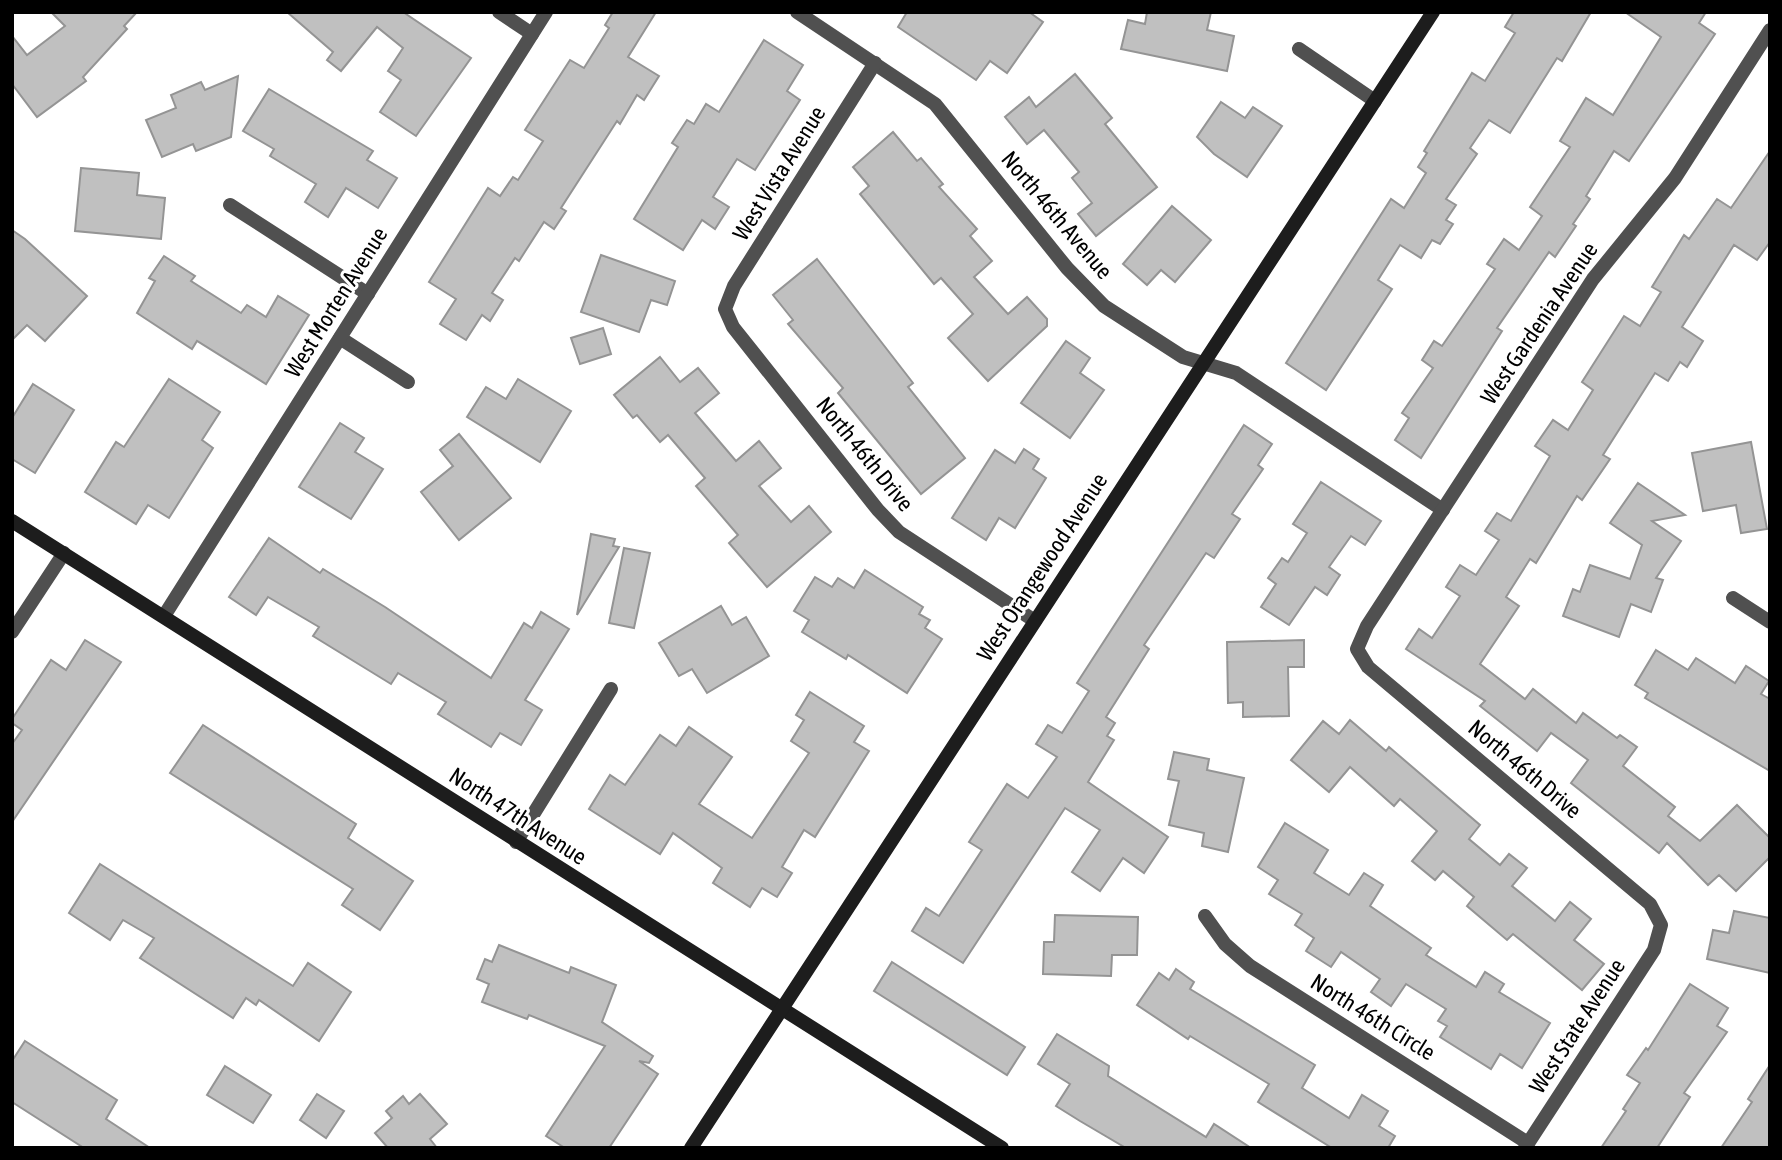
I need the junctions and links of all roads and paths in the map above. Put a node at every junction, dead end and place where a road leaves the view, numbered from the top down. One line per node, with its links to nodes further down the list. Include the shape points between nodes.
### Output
1 (499, 12): 6 (street)
2 (546, 12): 6 (street, West Morten Avenue)
3 (797, 12): 8 (street, North 46th Avenue)
4 (1433, 12): 9 (street, West Orangewood Avenue)
5 (1770, 30): 16 (street, West Gardenia Avenue, via 1675,178 1593,279)
6 (533, 33): 11 (street, West Morten Avenue)
7 (1299, 49): 9 (street)
8 (875, 63): 12 (street, West Vista Avenue, via 734,286); 14 (street, North 46th Avenue, via 935,104 1104,306 1163,346)
9 (1375, 101): 14 (street, West Orangewood Avenue)
10 (230, 205): 11 (street)
11 (368, 294): 13 (street, West Morten Avenue)
12 (725, 309): 21 (street, North 46th Drive, via 733,327 878,510 918,546)
13 (340, 338): 15 (street); 20 (street, West Morten Avenue)
14 (1205, 362): 16 (street, North 46th Avenue, via 1236,373); 21 (street, West Orangewood Avenue)
15 (408, 382)
16 (1443, 510): 24 (street, West Gardenia Avenue, via 1367,626)
17 (12, 521): 18 (street, North 47th Avenue)
18 (64, 553): 20 (street, North 47th Avenue); 23 (street)
19 (1733, 598): 22 (street)
20 (164, 616): 26 (street, North 47th Avenue)
21 (1035, 621): 29 (street, West Orangewood Avenue)
22 (1770, 622)
23 (12, 632)
24 (1357, 649): 28 (street, North 46th Drive, via 1368,667 1650,904)
25 (611, 689): 26 (street)
26 (516, 842): 29 (street, North 47th Avenue)
27 (1205, 916): 30 (street, North 46th Circle, via 1225,944 1250,966)
28 (1661, 925): 30 (street, West State Avenue, via 1654,950)
29 (781, 1009): 31 (street, West Orangewood Avenue); 32 (street, North 47th Avenue)
30 (1526, 1145)
31 (691, 1148)
32 (1002, 1148)

